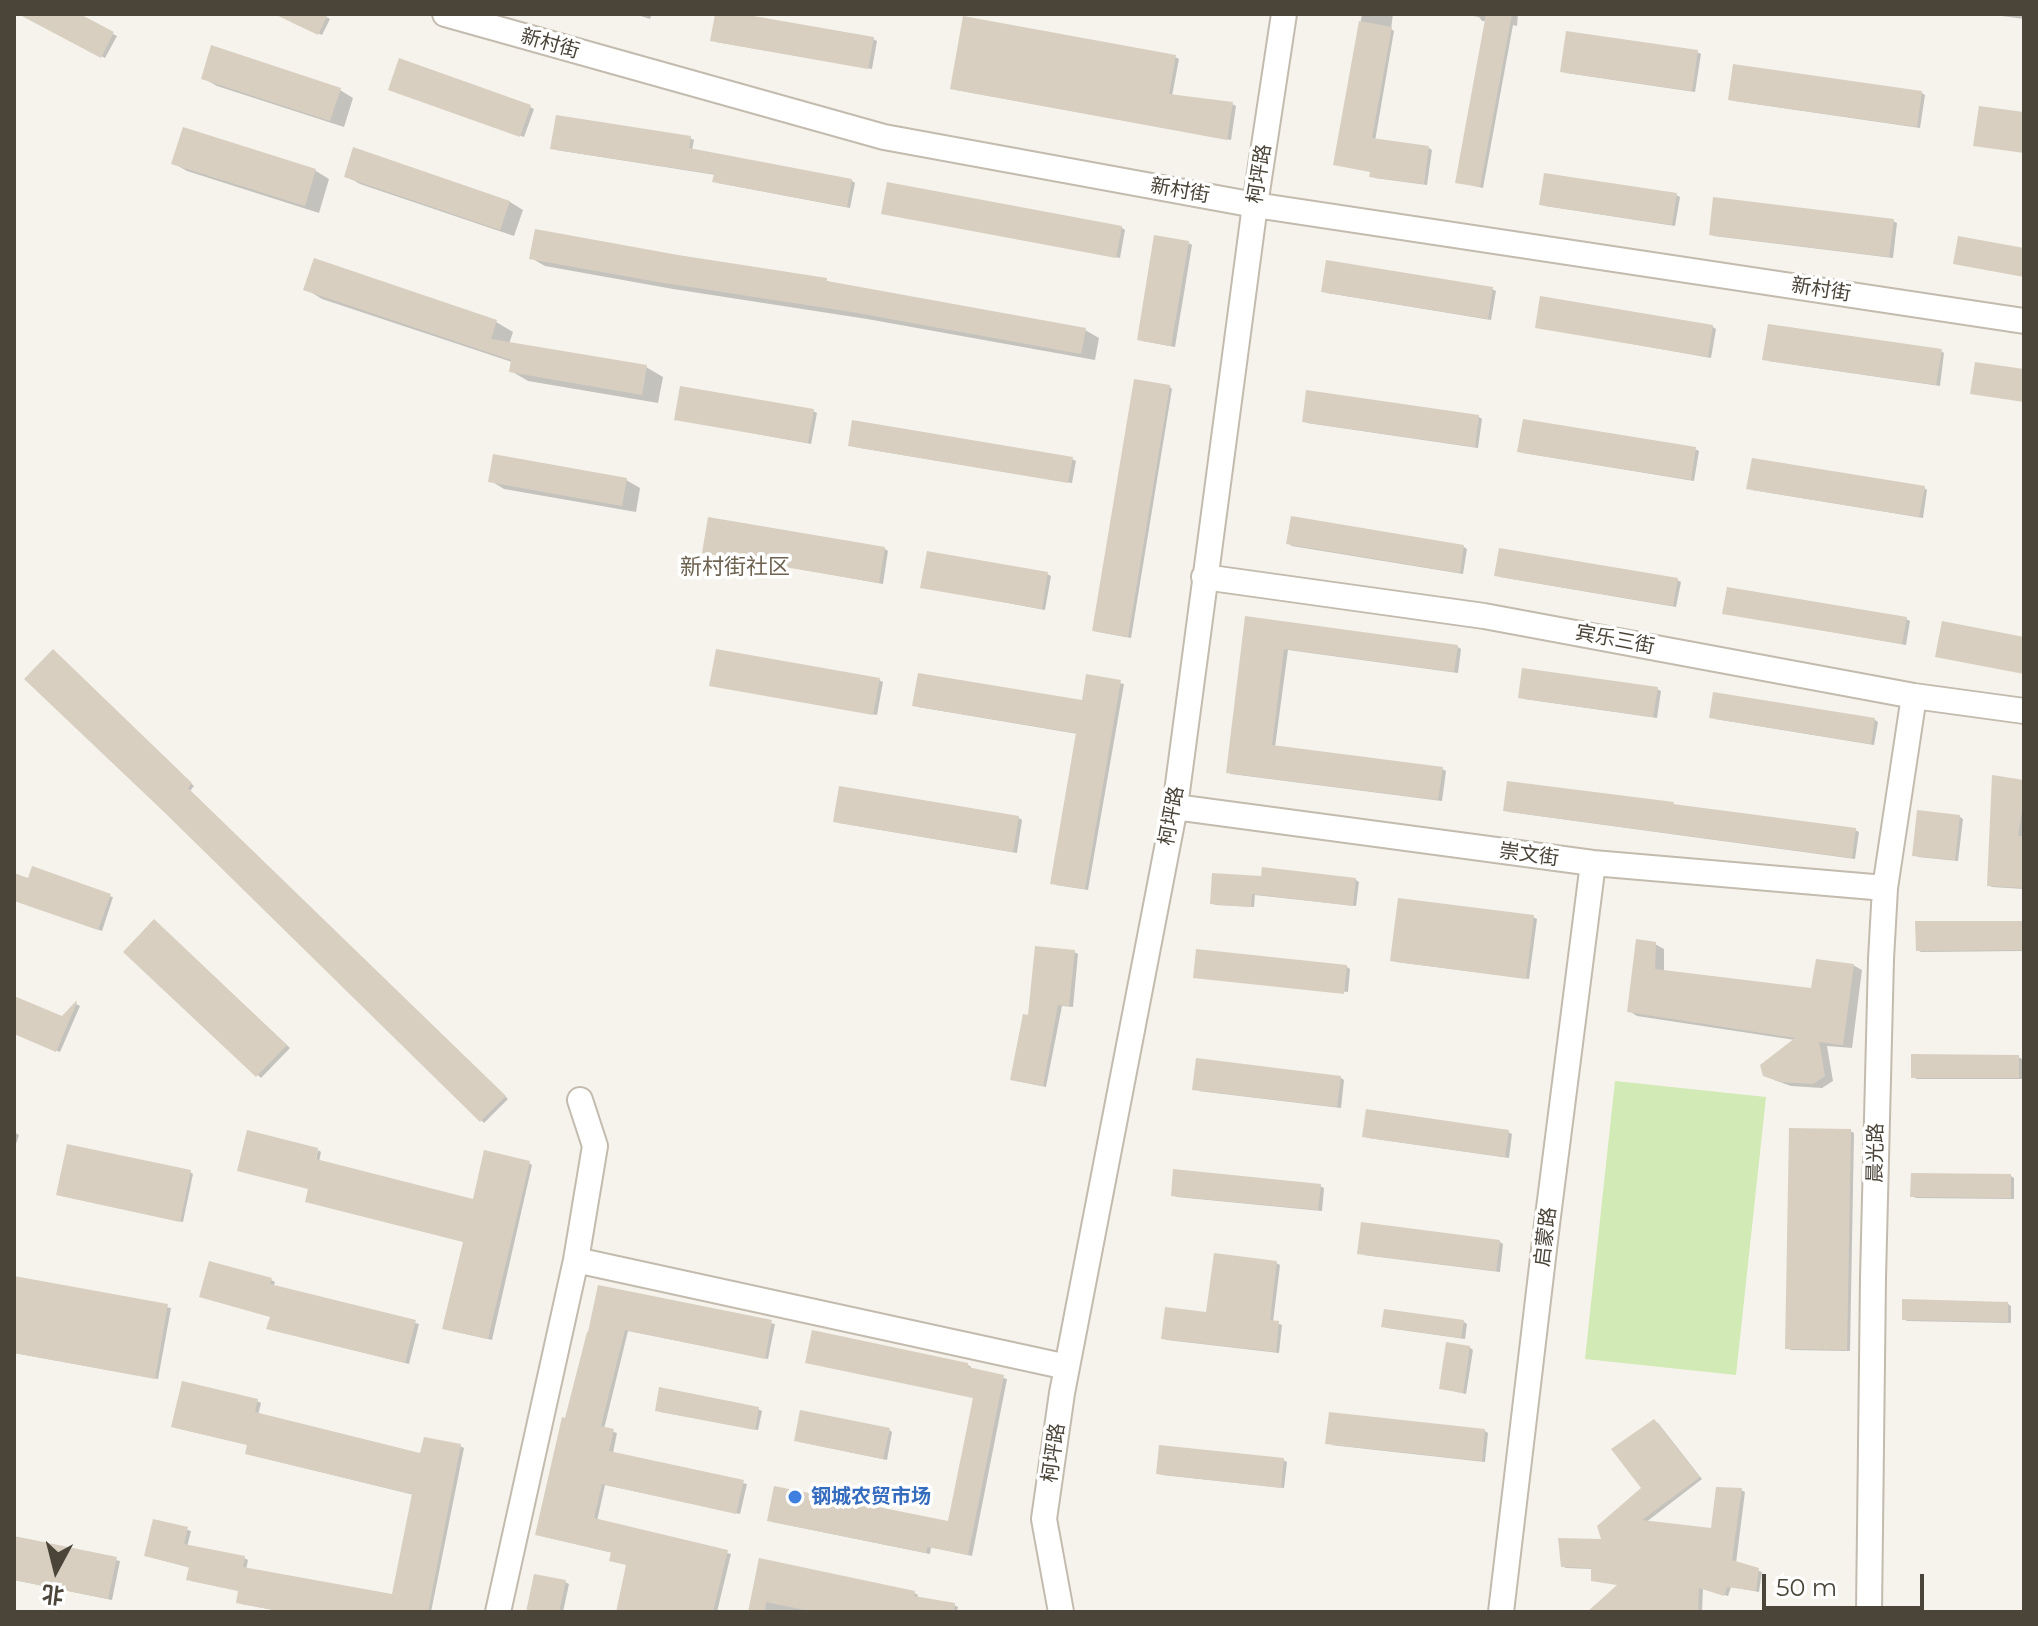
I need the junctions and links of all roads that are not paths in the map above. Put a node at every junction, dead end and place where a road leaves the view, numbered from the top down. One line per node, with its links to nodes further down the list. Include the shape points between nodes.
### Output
1 (445, 14): 3 (street, 新村街, via 884,137)
2 (1284, 14): 3 (street, 柯坪路)
3 (1255, 205): 4 (street, 新村街); 5 (street, 柯坪路)
4 (2024, 321)
5 (1204, 577): 6 (street, 宾乐三街, via 1484,616); 8 (street, 柯坪路)
6 (1914, 696): 7 (street, 宾乐三街); 10 (street, 晨光路)
7 (2024, 711)
8 (1175, 807): 9 (street, 崇文街); 13 (street, 柯坪路)
9 (1593, 863): 10 (street, 崇文街); 16 (street, 启蒙路)
10 (1885, 888): 17 (street, 晨光路)
11 (580, 1100): 12 (street, via 595,1146)
12 (576, 1260): 13 (street); 14 (street)
13 (1067, 1367): 15 (street, 柯坪路, via 1044,1519)
14 (498, 1612)
15 (1061, 1612)
16 (1501, 1612)
17 (1869, 1612)

